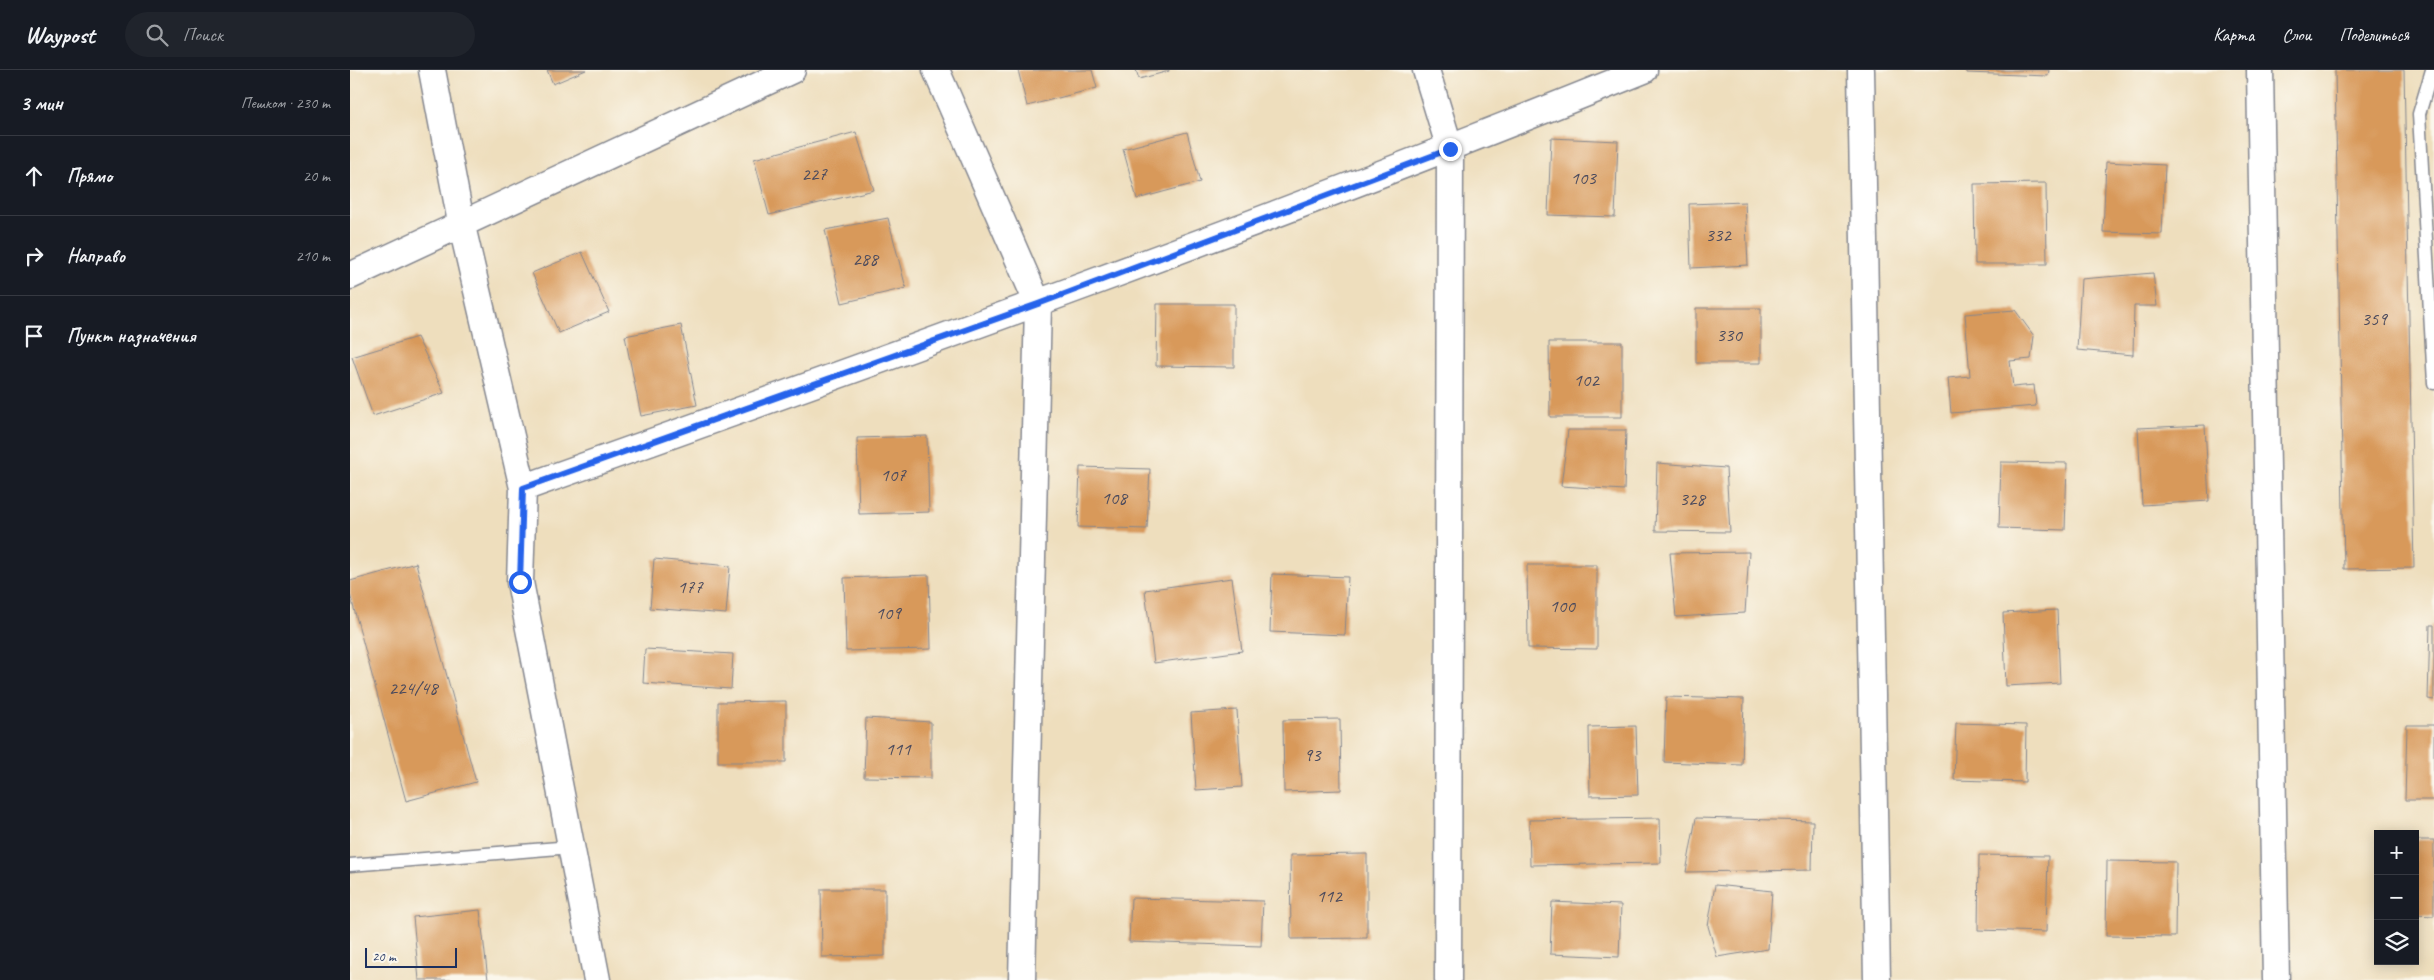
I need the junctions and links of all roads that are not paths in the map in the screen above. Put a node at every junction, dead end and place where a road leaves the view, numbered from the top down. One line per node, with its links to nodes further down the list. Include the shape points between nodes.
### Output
1 (432, 70): 10 (street)
2 (792, 70): 10 (street)
3 (936, 70): 12 (street)
4 (1426, 70): 9 (street)
5 (1644, 70): 9 (street)
6 (1861, 70): 20 (street)
7 (2260, 70): 21 (street)
8 (2432, 70): 13 (lane, via 2419,114)
9 (1450, 149): 12 (street); 19 (street)
10 (462, 222): 11 (street); 14 (street)
11 (350, 276)
12 (1038, 304): 14 (street); 18 (street)
13 (2434, 383)
14 (523, 488): 15 (street, via 520,582)
15 (571, 847): 16 (lane); 17 (street)
16 (350, 865)
17 (597, 980)
18 (1022, 980)
19 (1448, 980)
20 (1877, 980)
21 (2276, 980)

